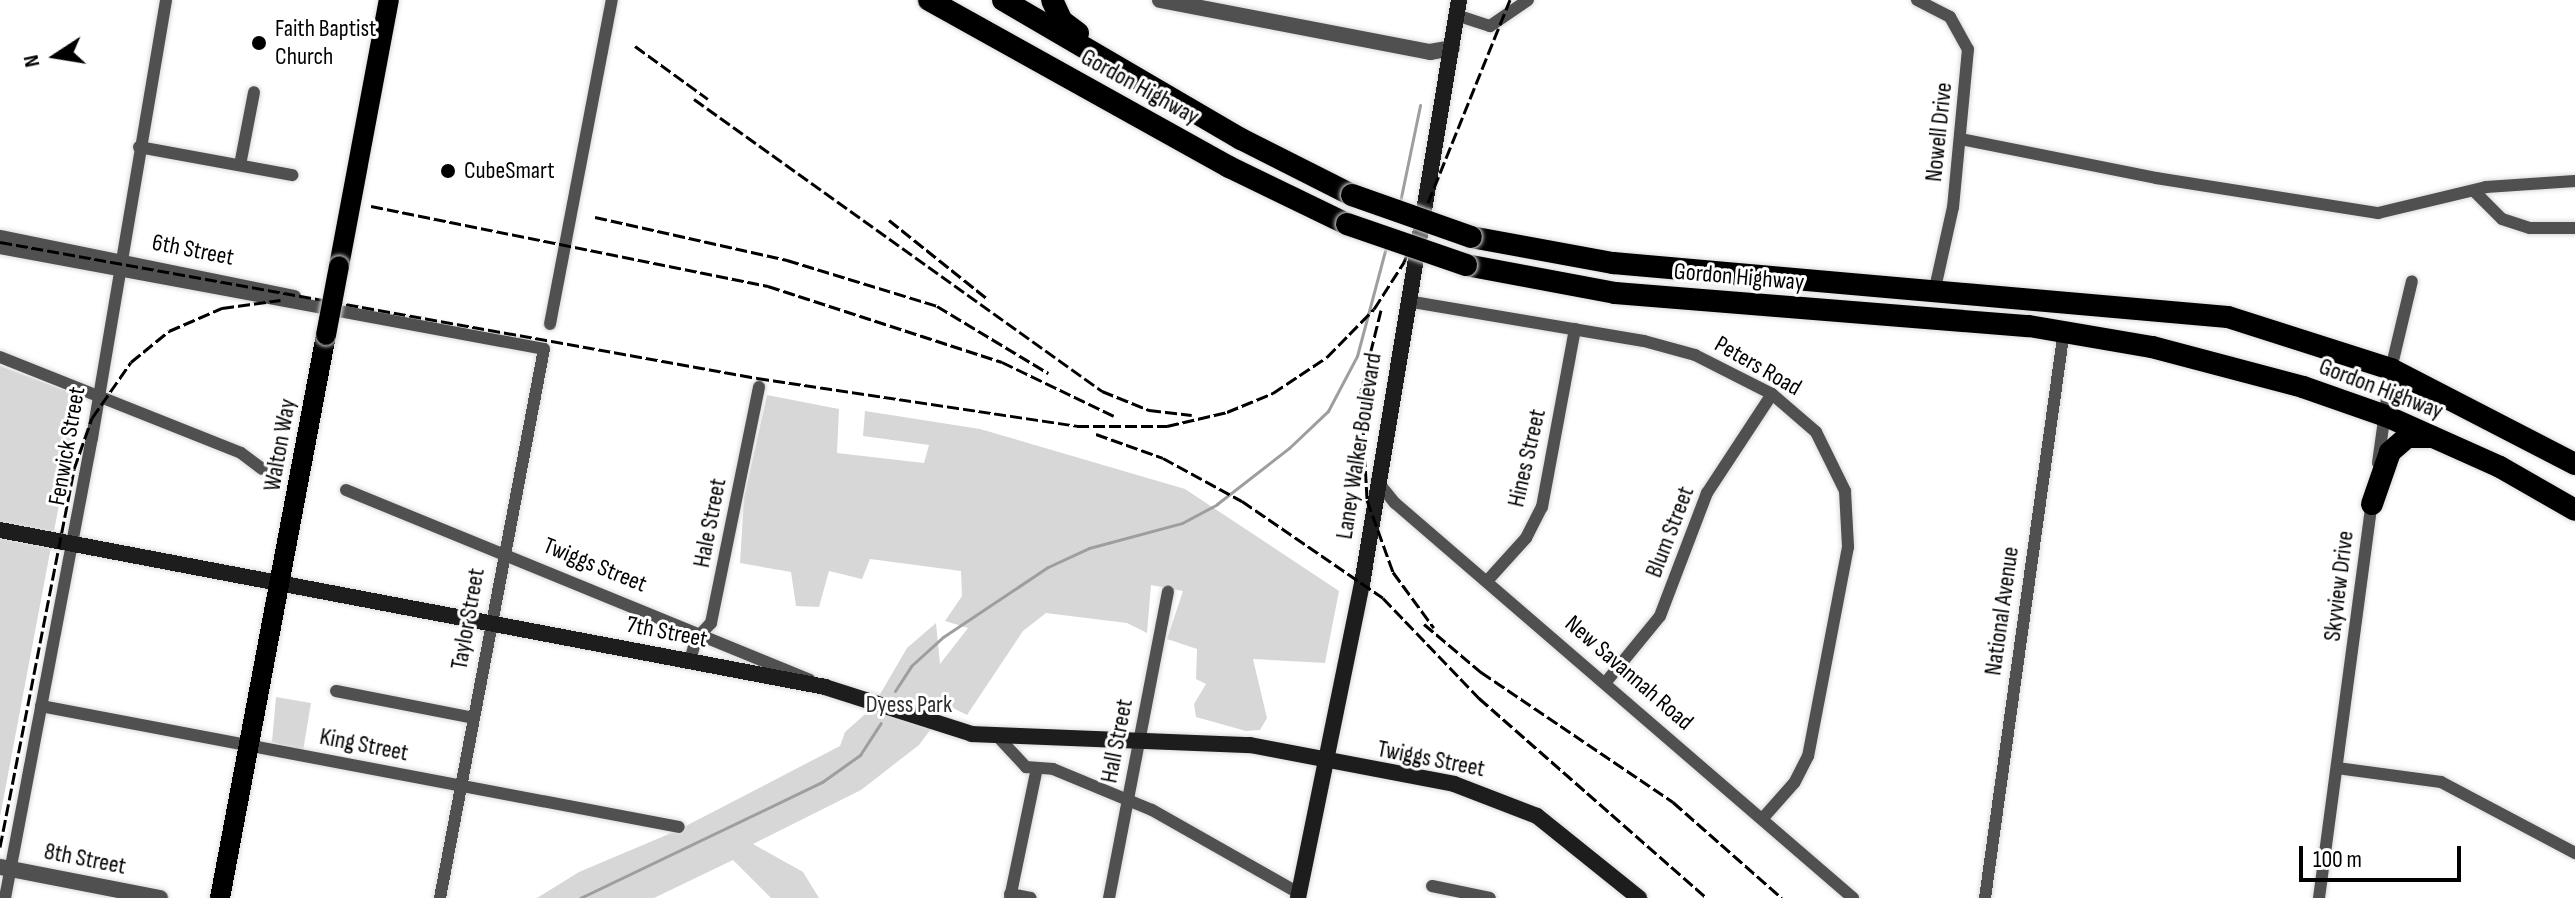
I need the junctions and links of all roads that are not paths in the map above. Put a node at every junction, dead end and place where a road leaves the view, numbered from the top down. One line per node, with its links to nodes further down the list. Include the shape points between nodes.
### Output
1 (166, 0): 16 (street, Fenwick Street)
2 (389, 0): 50 (main road, Walton Way, bridge)
3 (612, 0): 29 (street)
4 (1003, 0): 19 (highway, Gordon Highway)
5 (1052, 0): 12 (highway)
6 (1067, 0): 12 (highway, via 1063,14)
7 (1160, 0): 13 (street, via 1430,52)
8 (1528, 0): 11 (street, via 1490,26)
9 (1917, 0): 15 (street, Nowell Drive, via 1950,17 1968,49)
10 (931, 1): 31 (highway, Gordon Highway, bridge, via 1229,167 1347,224 1466,265 1615,293)
11 (1458, 7): 13 (main road, Laney Walker Boulevard)
12 (1069, 27): 19 (highway)
13 (1452, 48): 28 (main road, Laney Walker Boulevard)
14 (254, 92): 17 (street)
15 (1961, 139): 21 (street, via 2156,178 2378,213); 27 (street, Nowell Drive)
16 (139, 147): 17 (street); 25 (street, Fenwick Street)
17 (240, 165): 18 (street)
18 (292, 175)
19 (1311, 176): 27 (highway, Gordon Highway, bridge, via 1471,237 1613,263)
20 (2575, 181): 21 (street)
21 (2475, 192): 22 (street, via 2502,219 2530,228)
22 (2575, 228)
23 (0, 236): 25 (street, 6th Street)
24 (0, 248): 25 (street, 6th Street)
25 (119, 264): 32 (street, 6th Street, via 239,280 375,317); 37 (street, Fenwick Street)
26 (2412, 281): 34 (street, Skyview Drive)
27 (1934, 293): 34 (highway, Gordon Highway, via 2076,300 2228,317)
28 (1407, 301): 30 (street, Peters Road); 42 (main road, Laney Walker Boulevard)
29 (550, 324)
30 (1575, 329): 36 (street, Peters Road, via 1695,355); 49 (street, Hines Street, via 1542,507 1526,538)
31 (2064, 330): 38 (highway, Gordon Highway, via 2189,355); 84 (street, National Avenue)
32 (544, 349): 48 (street, Taylor Street)
33 (0, 357): 37 (street)
34 (2391, 369): 38 (street, Skyview Drive); 40 (highway, Gordon Highway)
35 (759, 387): 53 (street, Hale Street, via 711,623)
36 (1772, 394): 55 (street, Blum Street, via 1707,493 1660,616); 68 (street, Peters Road, via 1809,424 1831,456 1850,524 1808,756 1794,783)
37 (99, 395): 41 (street, via 241,453); 47 (street, Fenwick Street)
38 (2386, 416): 39 (highway, Gordon Highway); 44 (street, Skyview Drive)
39 (2433, 437): 44 (highway, via 2407,437 2390,452); 45 (highway, Gordon Highway)
40 (2575, 464)
41 (262, 469)
42 (1377, 481): 49 (street, New Savannah Road, via 1395,503); 63 (main road, Laney Walker Boulevard)
43 (346, 490): 48 (street, Twiggs Street)
44 (2372, 504): 64 (street, Skyview Drive)
45 (2575, 510)
46 (0, 530): 47 (main road, 7th Street)
47 (72, 544): 50 (main road, 7th Street); 58 (street, Fenwick Street)
48 (503, 554): 52 (street, Taylor Street); 53 (street, Twiggs Street)
49 (1488, 580): 55 (street, New Savannah Road)
50 (282, 584): 52 (main road, 7th Street); 62 (main road, Walton Way)
51 (1168, 592): 61 (street, Hall Street)
52 (490, 623): 54 (main road, 7th Street); 59 (street, Taylor Street)
53 (702, 633): 54 (street, Hale Street); 56 (street, Twiggs Street)
54 (690, 661): 56 (main road, 7th Street)
55 (1606, 682): 68 (street, New Savannah Road)
56 (825, 687): 60 (main road, 7th Street)
57 (336, 691): 59 (street)
58 (41, 706): 62 (street, King Street); 71 (street, Fenwick Street)
59 (473, 718): 66 (street, Taylor Street)
60 (999, 738): 61 (main road, 7th Street); 65 (street)
61 (1140, 738): 63 (main road, 7th Street, via 1250,745); 67 (street, Hall Street)
62 (251, 746): 66 (street, King Street); 77 (main road, Walton Way)
63 (1326, 757): 74 (main road, Laney Walker Boulevard); 82 (main road, Twiggs Street, via 1351,768 1454,784 1521,808 1580,846)
64 (2337, 768): 70 (street, via 2441,782); 85 (street, Skyview Drive)
65 (1036, 772): 67 (street, via 1053,769); 73 (street)
66 (460, 786): 69 (street, King Street); 78 (street, Taylor Street)
67 (1128, 799): 74 (street); 80 (street, Hall Street)
68 (1762, 819): 83 (street, New Savannah Road)
69 (679, 827)
70 (2575, 853)
71 (5, 868): 75 (street, Fenwick Street); 76 (street, 8th Street)
72 (1432, 886): 81 (street)
73 (1010, 896): 79 (street)
74 (1298, 896)
75 (5, 898)
76 (160, 898)
77 (220, 898)
78 (440, 898)
79 (1031, 898)
80 (1109, 898)
81 (1490, 898)
82 (1639, 898)
83 (1853, 898)
84 (1985, 898)
85 (2319, 898)

